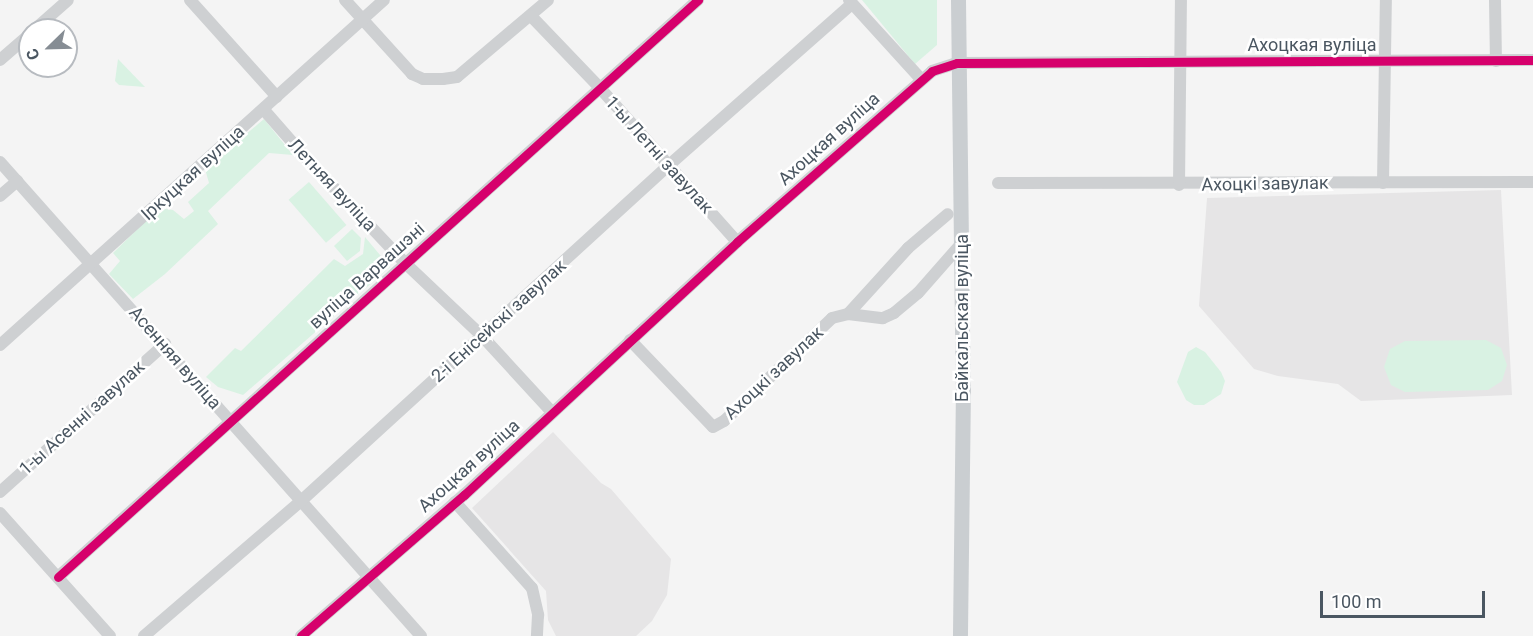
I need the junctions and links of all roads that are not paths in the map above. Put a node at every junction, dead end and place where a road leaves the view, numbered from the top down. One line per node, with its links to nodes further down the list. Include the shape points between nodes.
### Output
1 (68, 0): 13 (street)
2 (190, 0): 24 (street)
3 (345, 0): 14 (street)
4 (384, 0): 14 (street, Іркуцкая вуліца)
5 (548, 0): 12 (street)
6 (698, 0): 23 (street, вуліца Варвашэні)
7 (958, 0): 21 (main road, Байкальская вуліца)
8 (1181, 0): 17 (street)
9 (1386, 0): 20 (street)
10 (1495, 0): 19 (street)
11 (850, 2): 22 (street); 27 (street, 2-і Енісейскі завулак)
12 (531, 15): 14 (street, via 457,77 443,79 412,75); 23 (street, 1-ы Летні завулак)
13 (48, 18)
14 (363, 19): 24 (street, Іркуцкая вуліца)
15 (18, 44): 16 (street)
16 (0, 60)
17 (1181, 60): 20 (street, Ахоцкая вуліца); 21 (street, Ахоцкая вуліца); 32 (street)
18 (1533, 60): 19 (street, Ахоцкая вуліца)
19 (1496, 61): 20 (street, Ахоцкая вуліца)
20 (1386, 62): 31 (street)
21 (957, 63): 22 (street, Ахоцкая вуліца); 36 (main road, Байкальская вуліца)
22 (921, 79): 35 (street, Ахоцкая вуліца)
23 (600, 88): 27 (street, 1-ы Летні завулак); 38 (street, вуліца Варвашэні)
24 (277, 97): 25 (street, Іркуцкая вуліца)
25 (264, 110): 37 (street, Іркуцкая вуліца); 38 (street, Летняя вуліца)
26 (0, 162): 28 (street, Асенняя вуліца)
27 (668, 166): 35 (street, 1-ы Летні завулак); 40 (street, 2-і Енісейскі завулак)
28 (17, 181): 33 (street); 37 (street, Асенняя вуліца)
29 (1533, 182): 31 (street, Ахоцкі завулак)
30 (998, 183): 32 (street, Ахоцкі завулак)
31 (1383, 183): 32 (street, Ахоцкі завулак)
32 (1179, 184)
33 (0, 196)
34 (948, 214): 39 (street, Ахоцкі завулак, via 908,248)
35 (737, 242): 41 (street, Ахоцкая вуліца)
36 (962, 243): 39 (street, via 918,293 894,313 883,318); 57 (main road, Байкальская вуліца)
37 (91, 263): 42 (street, Асенняя вуліца); 43 (street, Іркуцкая вуліца)
38 (405, 263): 40 (street, Летняя вуліца); 45 (street, вуліца Варвашэні)
39 (848, 314): 41 (street, Ахоцкі завулак, via 832,318 724,421 713,427)
40 (482, 336): 44 (street, Летняя вуліца); 47 (street, 2-і Енісейскі завулак)
41 (630, 340): 44 (street, Ахоцкая вуліца)
42 (165, 344): 45 (street, Асенняя вуліца); 46 (street, 1-ы Асенні завулак)
43 (0, 345)
44 (552, 412): 48 (street, Ахоцкая вуліца)
45 (231, 422): 47 (street, Асенняя вуліца); 51 (street, вуліца Варвашэні)
46 (0, 492)
47 (302, 501): 50 (street, Асенняя вуліца); 53 (street, 2-і Енісейскі завулак)
48 (455, 502): 50 (street, Ахоцкая вуліца); 56 (street, via 532,588 538,615)
49 (0, 513): 51 (street)
50 (370, 576): 54 (street, Ахоцкая вуліца); 55 (street, Асенняя вуліца)
51 (58, 577): 52 (street)
52 (110, 636)
53 (144, 636)
54 (301, 636)
55 (421, 636)
56 (537, 636)
57 (960, 636)

